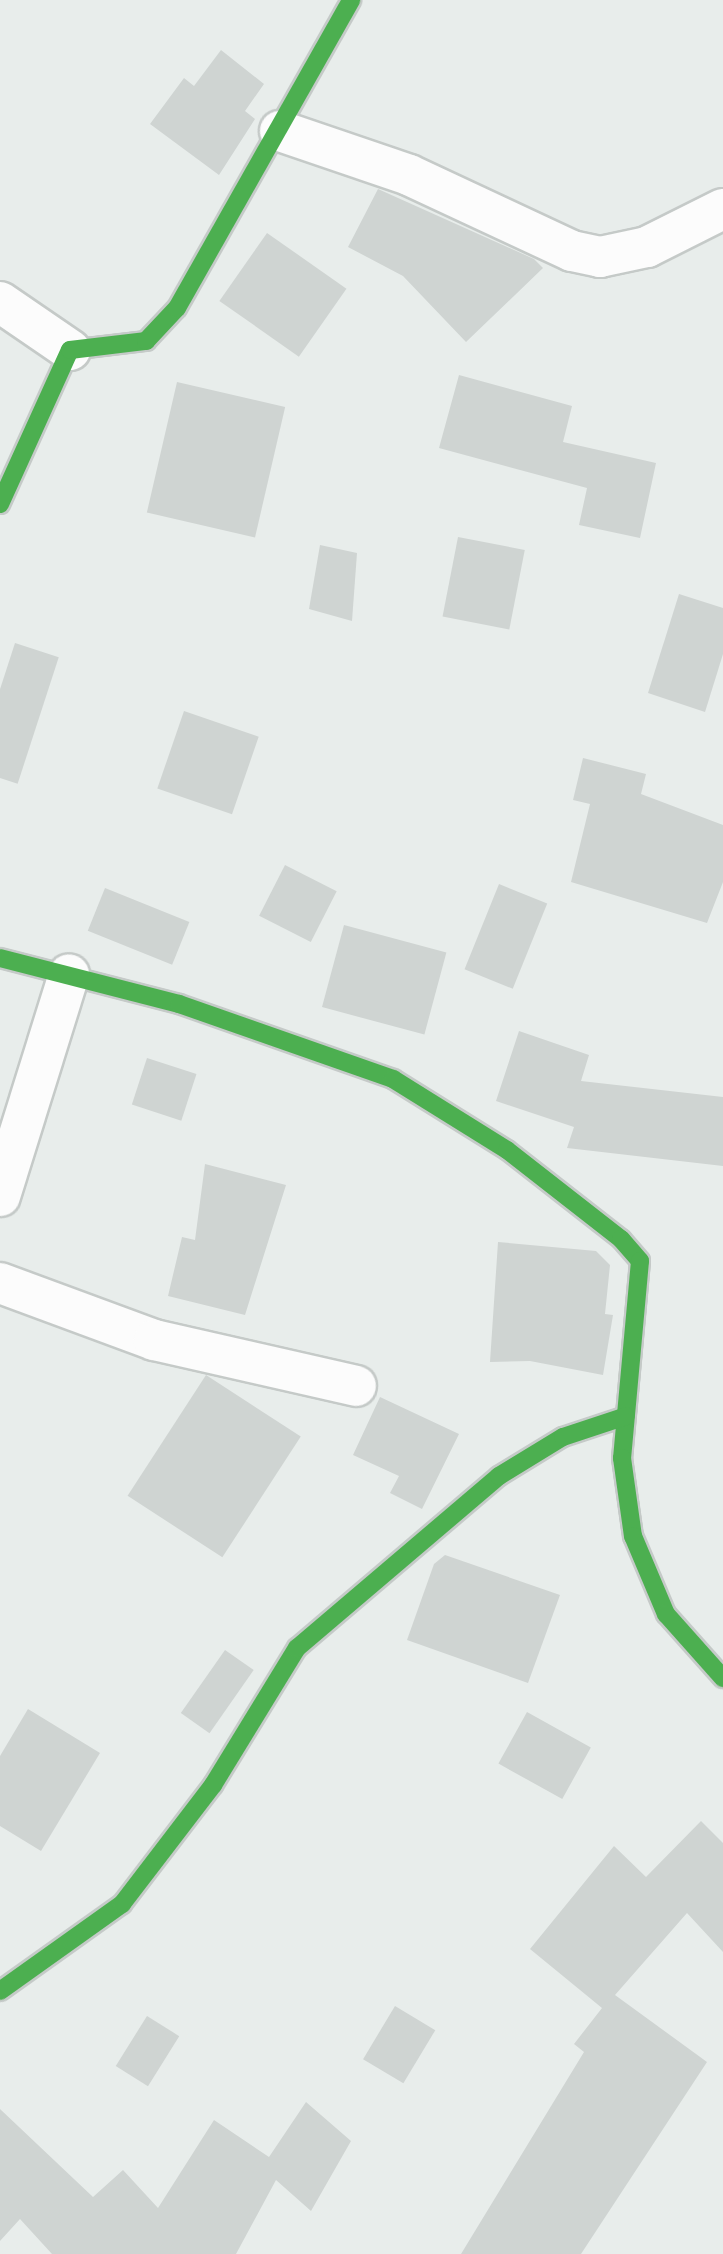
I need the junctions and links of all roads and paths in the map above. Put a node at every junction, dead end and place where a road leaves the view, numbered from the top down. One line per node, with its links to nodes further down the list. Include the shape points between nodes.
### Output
1 (351, 0): 2 (street)
2 (280, 131): 3 (street, via 409,175 572,251 600,257 647,247); 5 (street, via 177,308 146,341)
3 (723, 209)
4 (0, 302): 5 (street)
5 (70, 350): 6 (street)
6 (0, 504)
7 (0, 958): 8 (street)
8 (69, 975): 9 (street); 12 (street, via 179,1004 393,1079 507,1150 621,1239 640,1261 641,1294)
9 (0, 1196)
10 (0, 1283): 11 (street, via 154,1340)
11 (356, 1386)
12 (626, 1416): 13 (street, via 622,1458 633,1536 666,1614); 14 (street, via 563,1437 499,1476 297,1648 213,1785 122,1904)
13 (723, 1678)
14 (0, 1991)

